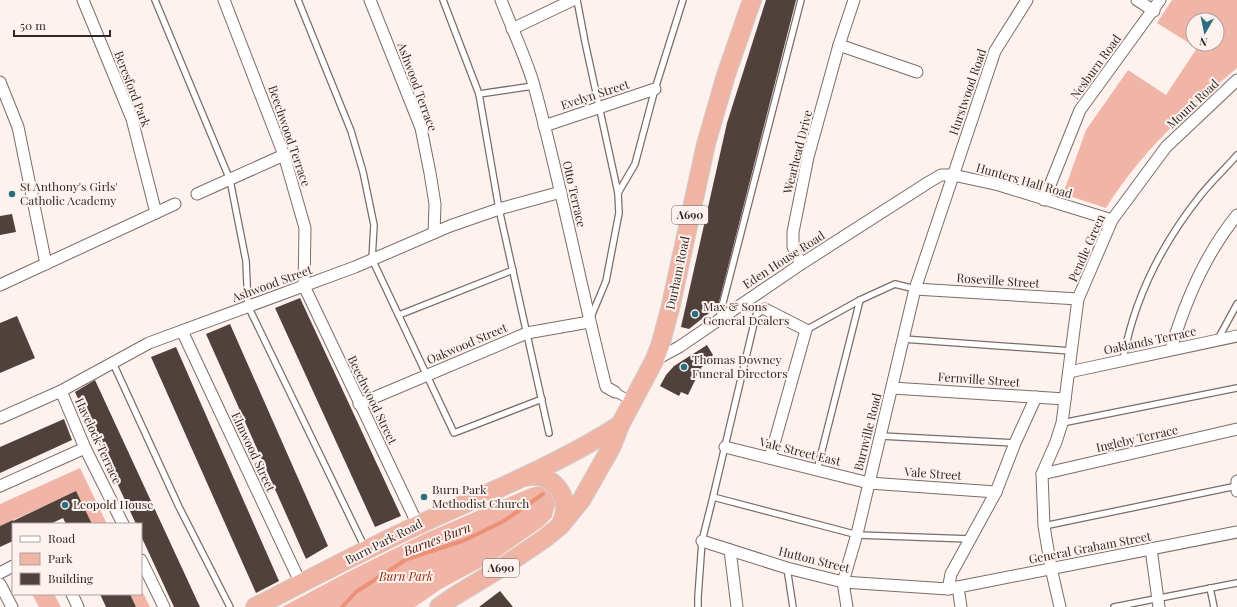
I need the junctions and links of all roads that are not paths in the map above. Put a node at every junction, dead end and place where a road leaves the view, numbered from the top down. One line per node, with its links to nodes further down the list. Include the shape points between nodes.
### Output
1 (83, 0): 40 (street, Beresford Park, via 132,119)
2 (155, 0): 32 (lane)
3 (224, 0): 29 (street, Beechwood Terrace)
4 (298, 0): 44 (lane, via 351,131 363,172 374,225)
5 (370, 0): 43 (street, Ashwood Terrace, via 421,128 435,204)
6 (442, 0): 25 (lane)
7 (501, 0): 18 (street, Otto Terrace)
8 (573, 0): 18 (street)
9 (577, 0): 26 (lane)
10 (683, 0): 24 (lane)
11 (752, 0): 68 (highway, Durham Road / A690, via 706,144 666,327)
12 (801, 0): 57 (lane)
13 (854, 0): 19 (street, Wearhead Drive)
14 (1027, 0): 31 (street, Hurstwood Road, via 995,51)
15 (1137, 0): 17 (street)
16 (1160, 0): 17 (street, Nesburn Road)
17 (1154, 11): 37 (street, Nesburn Road, via 1080,110)
18 (512, 29): 23 (street, Otto Terrace)
19 (839, 45): 20 (street); 46 (street, Wearhead Drive, via 808,157 792,232 793,247)
20 (917, 72)
21 (1237, 80): 28 (street, Mount Road)
22 (0, 82): 45 (street, via 18,127)
23 (534, 86): 25 (lane); 27 (street, Otto Terrace)
24 (655, 89): 26 (street, Evelyn Street); 35 (lane, via 635,164)
25 (478, 94): 39 (lane)
26 (599, 107): 27 (street, Evelyn Street); 35 (lane)
27 (544, 126): 34 (street, Otto Terrace)
28 (1166, 147): 42 (street, Pendle Green)
29 (284, 155): 32 (street); 49 (street, Beechwood Terrace, via 305,228)
30 (1237, 156): 67 (lane, via 1200,196 1160,255 1134,314)
31 (953, 175): 33 (street, Hunters Hall Road, via 941,175); 37 (street, Hunters Hall Road, via 999,185); 50 (street, Hurstwood Road)
32 (230, 180): 36 (street); 54 (lane, via 246,262)
33 (929, 182): 46 (street, Eden House Road)
34 (561, 192): 39 (street, Ashwood Street); 58 (street, Otto Terrace)
35 (618, 193): 58 (lane, via 619,213 606,281)
36 (197, 194)
37 (1044, 200): 42 (street, Hunters Hall Road)
38 (175, 204): 40 (street)
39 (499, 209): 43 (street, Ashwood Street); 47 (lane)
40 (156, 213): 45 (street)
41 (1237, 215): 65 (street, via 1216,244 1195,286)
42 (1112, 220): 51 (street, Pendle Green)
43 (434, 233): 44 (street, Ashwood Street)
44 (372, 259): 49 (street, Ashwood Street); 56 (lane)
45 (46, 264): 48 (street)
46 (801, 264): 57 (street, Eden House Road)
47 (513, 270): 56 (lane); 61 (lane)
48 (0, 285)
49 (304, 286): 54 (street, Ashwood Street); 80 (street, Beechwood Street)
50 (916, 288): 51 (street, Roseville Street); 52 (lane, via 895,284); 63 (street, Burnville Road)
51 (1078, 299): 66 (street, Pendle Green)
52 (860, 300): 59 (lane); 91 (lane)
53 (1237, 304): 64 (lane)
54 (248, 306): 60 (street, Ashwood Street); 109 (lane)
55 (765, 310): 59 (street); 88 (lane, via 756,315)
56 (398, 315): 71 (lane)
57 (719, 320): 68 (street, Eden House Road)
58 (590, 322): 61 (street, Oakwood Street); 75 (street, Otto Terrace, via 606,386)
59 (806, 330): 90 (street)
60 (182, 331): 69 (street, Ashwood Street, via 149,343); 118 (street, Elmwood Street)
61 (527, 333): 71 (street, Oakwood Street); 77 (lane)
62 (1237, 336): 64 (street, Oaklands Terrace)
63 (904, 339): 66 (lane); 72 (street, Burnville Road)
64 (1218, 340): 65 (street, Oaklands Terrace)
65 (1171, 350): 67 (street, Oaklands Terrace)
66 (1071, 351): 70 (street, Pendle Green)
67 (1123, 360): 70 (street, Oaklands Terrace)
68 (654, 361): 79 (highway, Durham Road / A690)
69 (113, 363): 74 (street, Ashwood Street); 126 (lane, via 178,507)
70 (1069, 372): 78 (street, Pendle Green)
71 (427, 375): 77 (lane, via 454,432); 80 (street, Oakwood Street)
72 (892, 388): 76 (street, Fernville Street); 86 (street, Burnville Road)
73 (1237, 388): 82 (lane)
74 (61, 391): 81 (street, Ashwood Street); 89 (street, Havelock Terrace)
75 (615, 392): 79 (street)
76 (1036, 397): 78 (street, Fernville Street); 87 (street)
77 (542, 398): 85 (lane)
78 (1065, 399): 82 (street, Pendle Green)
79 (633, 402): 83 (highway, Durham Road / A690)
80 (359, 404): 100 (street, Beechwood Street)
81 (0, 418)
82 (1062, 423): 92 (street, Pendle Green)
83 (620, 425): 93 (highway, Burn Park Road / A690, via 590,444); 101 (highway, A690, via 612,446 582,499)
84 (1237, 429): 92 (street, Ingleby Terrace)
85 (549, 433)
86 (881, 436): 87 (lane); 94 (street, Burnville Road)
87 (1015, 443): 97 (street)
88 (725, 447): 90 (street, Vale Street East); 98 (lane)
89 (86, 448): 95 (street); 99 (street, Havelock Terrace)
90 (770, 458): 91 (street, Vale Street East)
91 (818, 470): 94 (street, Vale Street East)
92 (1042, 474): 102 (street)
93 (522, 478): 100 (highway, Burn Park Road / A690); 101 (highway, A690, via 542,477 559,488 565,505)
94 (869, 483): 97 (street, Vale Street); 104 (street, Burnville Road)
95 (0, 486)
96 (1237, 486): 102 (lane)
97 (996, 492): 105 (street)
98 (713, 497): 104 (lane); 106 (lane)
99 (123, 523)
100 (418, 525): 109 (highway, Burn Park Road / A690)
101 (561, 525): 128 (highway, A690, via 544,540)
102 (1044, 526): 113 (street)
103 (1237, 532): 107 (street, General Graham Street)
104 (857, 534): 105 (lane); 115 (street, Burnville Road)
105 (970, 539): 119 (street, via 951,574)
106 (702, 541): 108 (street, Hutton Street); 129 (lane)
107 (1150, 549): 113 (street, General Graham Street); 122 (street)
108 (730, 550): 112 (street, Hutton Street); 130 (street)
109 (366, 551): 118 (highway, Burn Park Road / A690)
110 (142, 562): 125 (street)
111 (12, 567): 114 (street)
112 (787, 568): 115 (street, Hutton Street); 131 (lane)
113 (1051, 568): 119 (street, General Graham Street); 134 (street)
114 (0, 573)
115 (843, 582): 119 (street, Hutton Street); 132 (street)
116 (1237, 583): 120 (lane)
117 (0, 584): 123 (street)
118 (301, 584): 127 (highway, Burn Park Road / A690)
119 (953, 588): 133 (street)
120 (1210, 588): 122 (lane); 136 (lane)
121 (72, 595): 124 (street)
122 (1159, 603): 135 (lane)
123 (12, 607)
124 (78, 607)
125 (164, 607)
126 (230, 607)
127 (255, 607)
128 (439, 607)
129 (698, 607)
130 (737, 607)
131 (793, 607)
132 (847, 607)
133 (961, 607)
134 (1060, 607)
135 (1114, 607)
136 (1214, 607)

